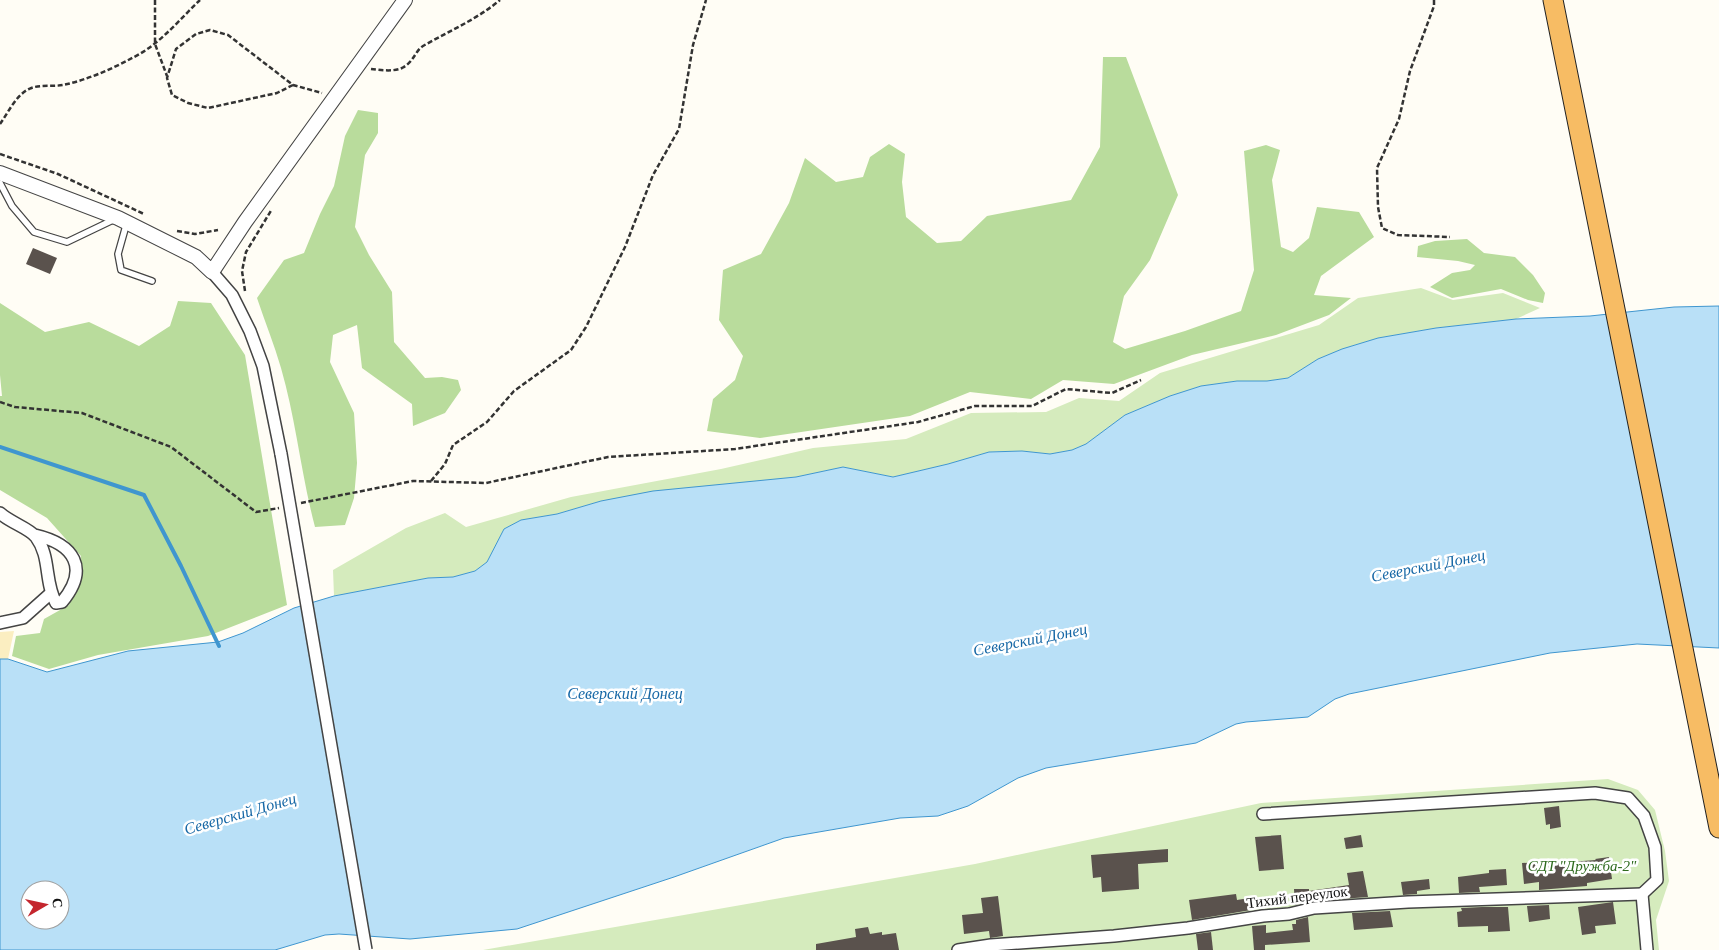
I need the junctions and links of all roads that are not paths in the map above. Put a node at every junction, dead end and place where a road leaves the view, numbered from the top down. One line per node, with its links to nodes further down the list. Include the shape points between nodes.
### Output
1 (404, 0): 6 (street)
2 (1552, 0): 13 (highway)
3 (0, 174): 5 (street)
4 (0, 183): 5 (lane, via 12,206 34,232 67,242)
5 (123, 220): 6 (street, via 196,257); 7 (lane, via 118,254 121,270)
6 (212, 272): 16 (street, bridge, via 232,296 250,331 262,366 281,454)
7 (152, 281)
8 (0, 513): 9 (street)
9 (35, 535): 10 (street, via 45,554); 10 (street, via 66,547 72,554 76,572 70,592 62,602 56,603)
10 (51, 593): 11 (street, via 23,618)
11 (0, 623)
12 (1263, 814): 14 (street, via 1595,793 1628,798 1644,816 1654,847 1657,880)
13 (1719, 828)
14 (1642, 894): 15 (street, Тихий переулок, via 1314,908 1188,928); 18 (street)
15 (991, 947): 17 (street, Тихий переулок)
16 (366, 950)
17 (958, 950)
18 (1646, 950)

